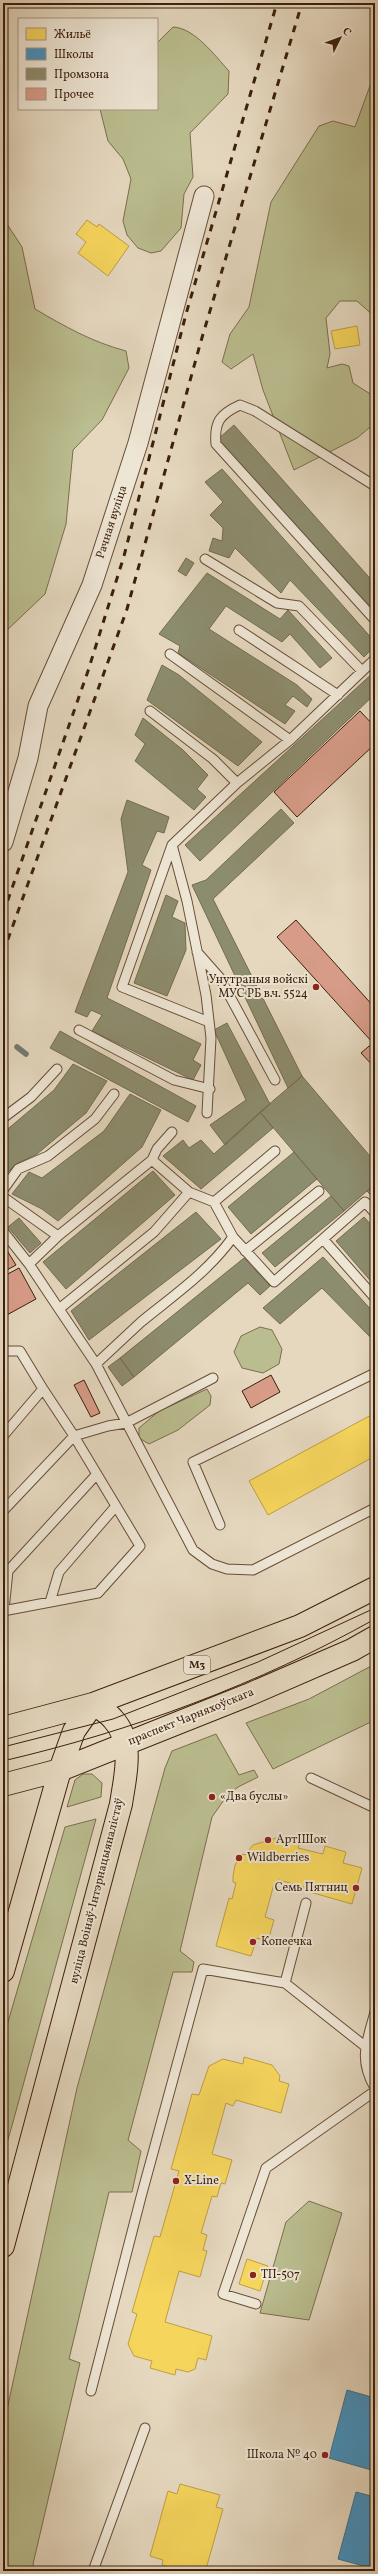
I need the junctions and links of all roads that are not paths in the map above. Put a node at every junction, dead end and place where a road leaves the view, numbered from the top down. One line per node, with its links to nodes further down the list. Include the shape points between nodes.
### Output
1 (204, 196): 13 (street, Рачная вуліца, via 138,444 92,585 38,706 28,758)
2 (375, 486): 4 (lane, via 255,411 240,405 226,411 214,428 216,444)
3 (205, 558): 8 (lane, via 277,603 299,606)
4 (375, 620)
5 (239, 630): 9 (lane)
6 (170, 654): 11 (lane)
7 (375, 659): 8 (lane)
8 (362, 671): 9 (lane)
9 (338, 695): 11 (lane)
10 (150, 710): 12 (lane, via 213,759)
11 (290, 740): 12 (lane)
12 (237, 783): 14 (lane)
13 (3, 842)
14 (172, 845): 15 (lane, via 187,901); 16 (lane, via 122,988)
15 (196, 952): 16 (lane, via 206,994); 19 (lane, via 220,978)
16 (209, 1022): 20 (lane)
17 (79, 1030): 20 (lane, via 174,1080)
18 (57, 1069): 23 (lane, via 31,1097)
19 (275, 1080)
20 (210, 1089): 22 (lane)
21 (114, 1094): 27 (lane, via 95,1119 48,1156 18,1169)
22 (207, 1114)
23 (3, 1118)
24 (172, 1132): 26 (lane, via 156,1149)
25 (275, 1150): 31 (lane)
26 (152, 1160): 29 (lane); 34 (lane)
27 (3, 1190)
28 (319, 1191): 37 (lane)
29 (188, 1192): 31 (lane); 40 (lane, via 154,1232)
30 (3, 1197): 34 (lane)
31 (214, 1202): 35 (lane)
32 (375, 1213): 36 (lane, via 365,1202)
33 (3, 1230): 38 (lane)
34 (58, 1236): 38 (lane)
35 (233, 1237): 37 (lane); 42 (lane, via 222,1253 197,1278 141,1323)
36 (323, 1239): 37 (lane, via 274,1282); 39 (lane)
37 (245, 1250)
38 (29, 1264): 40 (lane)
39 (375, 1298)
40 (59, 1310): 42 (lane)
41 (3, 1351): 45 (lane, via 20,1351)
42 (96, 1364): 46 (lane)
43 (375, 1373): 53 (lane, via 193,1462)
44 (213, 1378): 46 (lane)
45 (43, 1389): 47 (lane); 48 (lane)
46 (126, 1423): 48 (lane); 51 (lane, via 193,1550 212,1564 227,1569 253,1570)
47 (3, 1436)
48 (74, 1436): 49 (lane); 52 (lane)
49 (97, 1474): 50 (lane); 56 (lane, via 8,1571)
50 (116, 1506): 55 (lane, via 59,1572); 55 (lane, via 140,1546 98,1593)
51 (375, 1508)
52 (3, 1512)
53 (220, 1525)
54 (375, 1588): 58 (main road, М3, via 300,1626)
55 (50, 1602): 56 (lane)
56 (4, 1610)
57 (375, 1637): 60 (main road, праспект Чарняхоўскага, via 352,1650 262,1689)
58 (93, 1704): 59 (main road, М3); 60 (main road, вуліца Воінаў-Інтэрнацыяналістаў, via 113,1719); 61 (main road, via 74,1731)
59 (3, 1728)
60 (126, 1743): 61 (main road, праспект Чарняхоўскага); 71 (main road, вуліца Воінаў-Інтэрнацыяналістаў, via 127,1759 113,1839)
61 (60, 1770): 63 (main road, праспект Чарняхоўскага); 66 (main road)
62 (311, 1778): 64 (lane)
63 (3, 1785)
64 (375, 1808)
65 (306, 1904): 67 (lane)
66 (3, 1971)
67 (285, 1982): 69 (lane); 73 (lane, via 203,1969)
68 (375, 2012): 69 (lane)
69 (366, 2047): 70 (lane, via 363,2056 366,2073)
70 (375, 2089): 72 (lane, via 266,2168 223,2294)
71 (3, 2246)
72 (256, 2304)
73 (91, 2391)
74 (145, 2428): 75 (lane)
75 (93, 2571)

